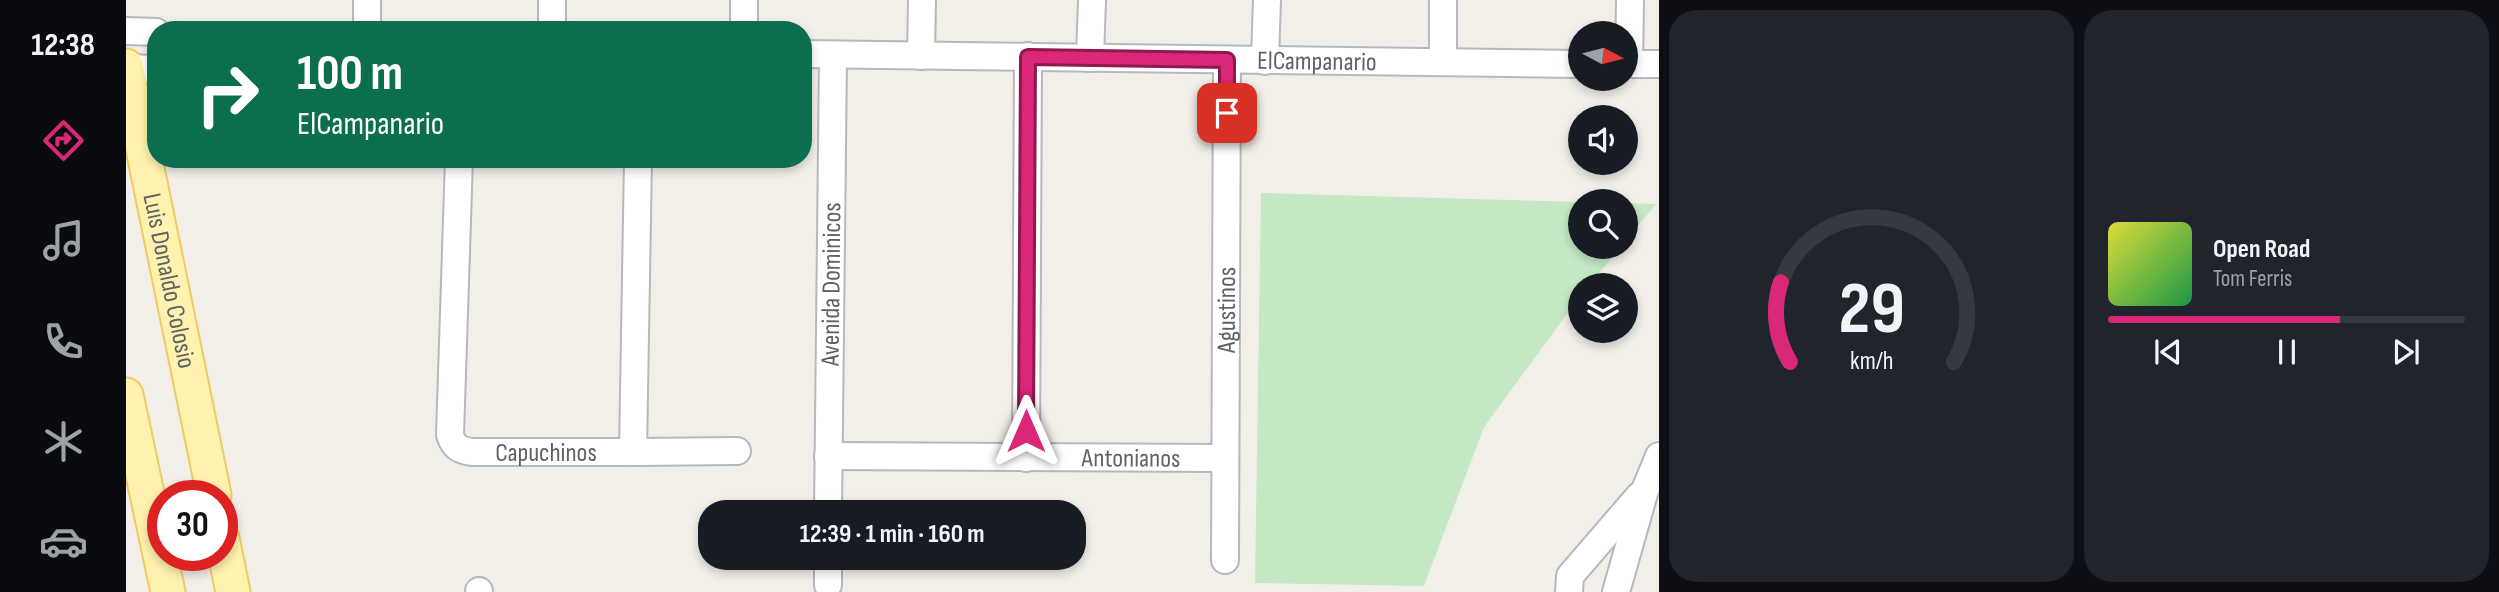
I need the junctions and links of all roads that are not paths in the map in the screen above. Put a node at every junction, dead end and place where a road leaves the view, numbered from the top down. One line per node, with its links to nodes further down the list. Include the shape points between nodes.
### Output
1 (367, 0): 9 (street)
2 (552, 0): 10 (street)
3 (744, 0): 11 (street)
4 (922, 0): 17 (street)
5 (1092, 0): 19 (street)
6 (1267, 0): 21 (street)
7 (1443, 0): 22 (street)
8 (1630, 0): 12 (street)
9 (367, 21)
10 (552, 21)
11 (744, 21)
12 (1629, 21)
13 (126, 31): 14 (street)
14 (147, 32)
15 (812, 54): 16 (street, ElCampanario)
16 (833, 55): 17 (street, ElCampanario); 33 (street, Avenida Dominicos)
17 (921, 56): 18 (street, ElCampanario)
18 (1028, 57): 19 (street, ElCampanario); 35 (street)
19 (1090, 58): 20 (street, ElCampanario)
20 (1227, 60): 21 (street, ElCampanario); 36 (street, Agustinos)
21 (1265, 61): 22 (street, ElCampanario)
22 (1443, 62): 23 (street, ElCampanario)
23 (1568, 64)
24 (1638, 64): 25 (street)
25 (1659, 64)
26 (126, 67): 27 (street); 37 (main road, Luis Donaldo Colosio)
27 (147, 68)
28 (459, 168): 32 (street, Capuchinos, via 453,444 472,452)
29 (638, 168): 32 (street, Capuchinos)
30 (126, 395): 44 (main road)
31 (737, 451): 32 (street)
32 (633, 452)
33 (828, 456): 35 (street, Antonianos); 39 (street, Avenida Dominicos)
34 (1659, 456): 38 (street)
35 (1026, 458): 36 (street, Antonianos)
36 (1224, 458): 40 (street, Agustinos)
37 (211, 480)
38 (1645, 489): 46 (street, via 1570,576); 47 (street)
39 (828, 500)
40 (1225, 559)
41 (828, 570): 43 (street)
42 (229, 571): 45 (main road)
43 (828, 585)
44 (169, 592)
45 (233, 592)
46 (1569, 592)
47 (1616, 592)

